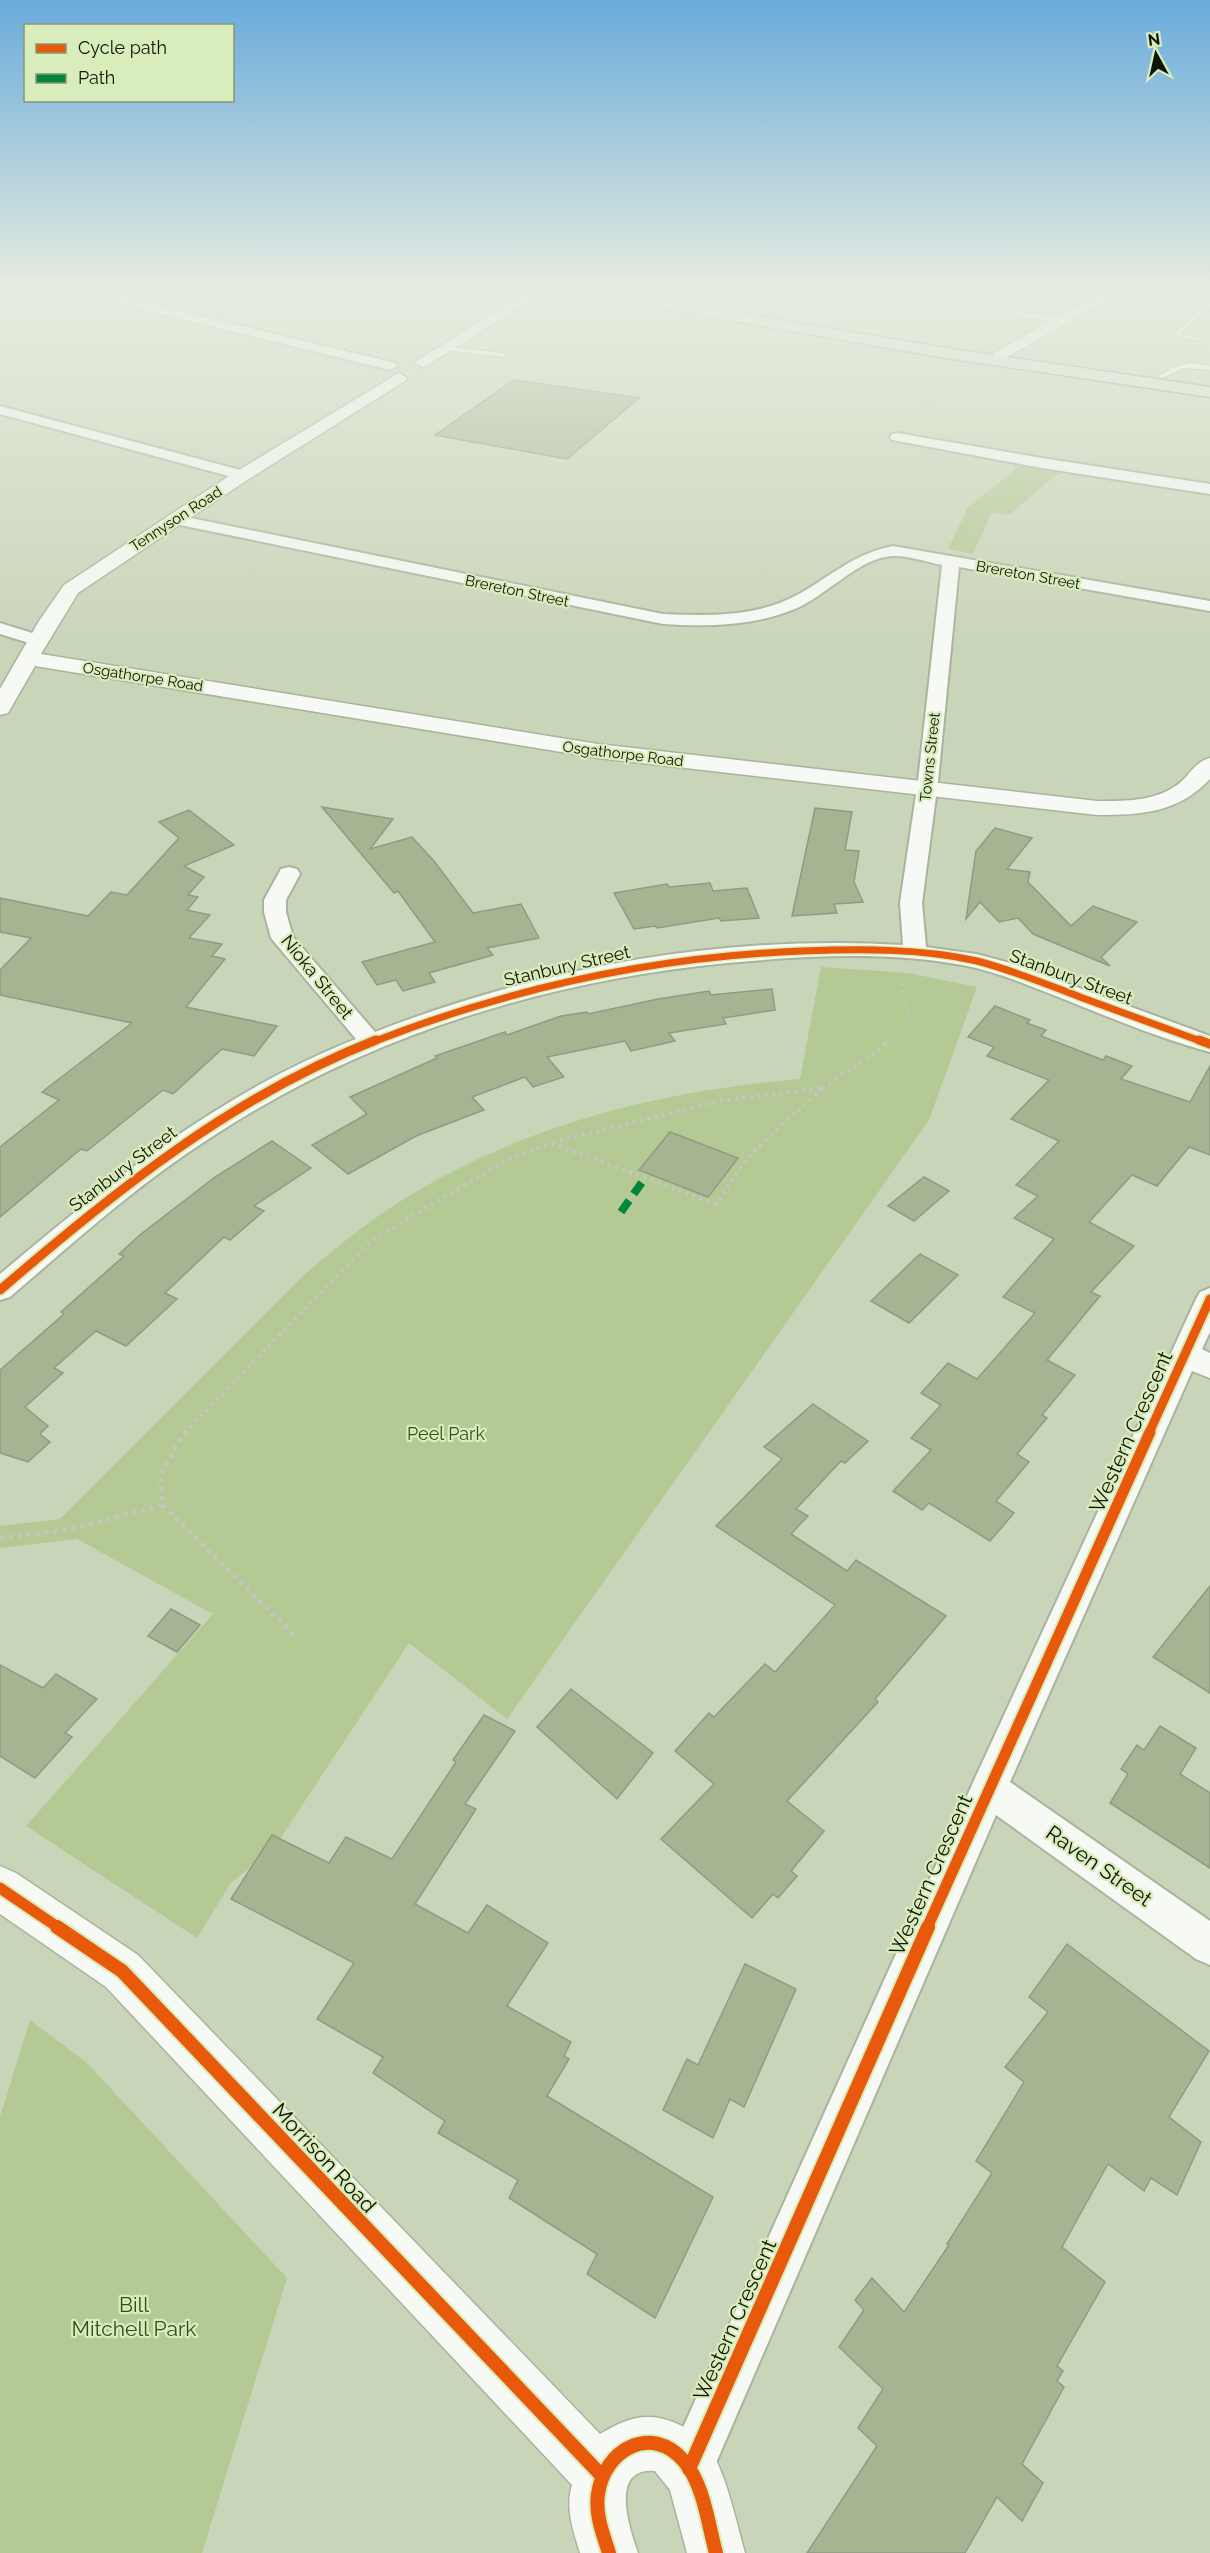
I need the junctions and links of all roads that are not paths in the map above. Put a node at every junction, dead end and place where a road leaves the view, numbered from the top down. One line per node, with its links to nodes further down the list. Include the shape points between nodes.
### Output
1 (0, 410): 4 (street)
2 (348, 410): 4 (street, Tennyson Road)
3 (897, 436): 5 (street)
4 (243, 475): 6 (street, Tennyson Road)
5 (1210, 489)
6 (176, 520): 8 (street, Brereton Street, via 663,619 729,619 775,610 805,597); 11 (street, Tennyson Road, via 70,589)
7 (954, 565): 8 (street, Brereton Street); 8 (street, Brereton Street, via 893,551 874,554); 9 (street, Brereton Street); 14 (street, Towns Street)
8 (849, 567)
9 (1210, 606)
10 (0, 628): 11 (street)
11 (33, 649): 12 (street, Tennyson Road); 14 (street, Osgathorpe Road, via 557,745 662,760)
12 (0, 708)
13 (1210, 765): 14 (street, Osgathorpe Road, via 1188,788 1173,797 1133,808 1096,808)
14 (927, 787): 16 (street, Towns Street)
15 (289, 874): 17 (street, Nioka Street, via 276,900 282,938)
16 (905, 951): 17 (street, Stanbury Street, via 731,955 619,970 525,990); 18 (street, Stanbury Street, via 1010,970)
17 (371, 1042): 19 (street, Stanbury Street, via 280,1084 187,1140 92,1212)
18 (1210, 1044)
19 (0, 1290)
20 (1210, 1299): 21 (street, Western Crescent)
21 (1198, 1360): 22 (street, Western Crescent)
22 (989, 1788): 24 (street, Raven Street); 25 (street, Western Crescent)
23 (0, 1888): 26 (street, Morrison Road, via 122,1971)
24 (1210, 1945)
25 (689, 2469): 26 (street, via 669,2448 638,2443 621,2451); 28 (street)
26 (602, 2476): 27 (street, via 598,2519)
27 (609, 2553)
28 (716, 2553)

